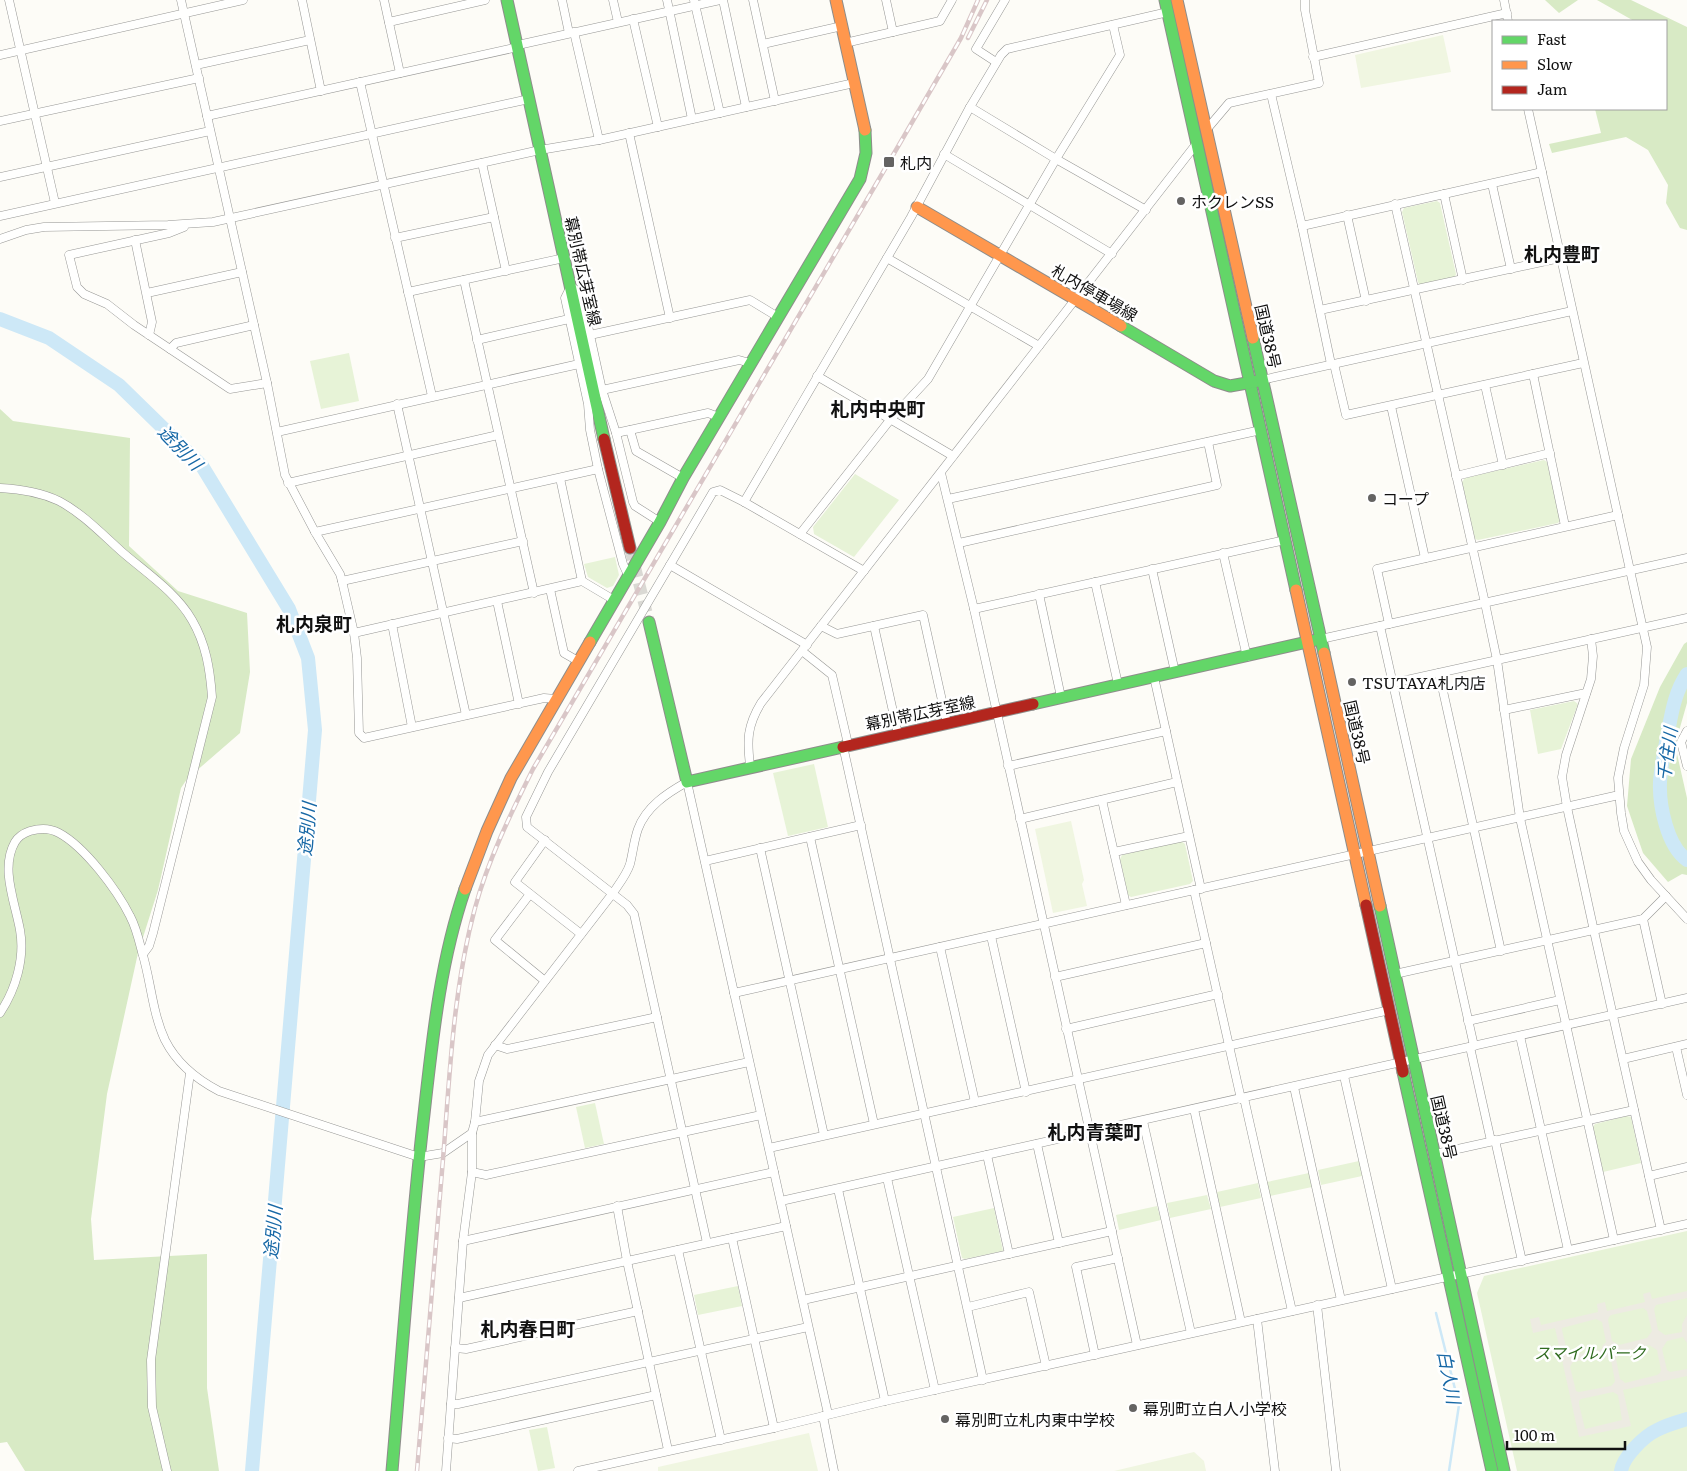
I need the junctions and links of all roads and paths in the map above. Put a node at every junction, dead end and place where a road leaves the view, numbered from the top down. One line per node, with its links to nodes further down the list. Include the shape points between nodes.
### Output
1 (9, 0): 38 (street)
2 (181, 0): 23 (street)
3 (243, 0): 23 (street)
4 (302, 0): 34 (street)
5 (384, 0): 28 (street)
6 (485, 0): 28 (street)
7 (507, 0): 37 (main road, 幕別帯広芽室線)
8 (562, 0): 32 (street)
9 (614, 0): 29 (street)
10 (666, 0): 21 (street)
11 (722, 0): 20 (street); 51 (street)
12 (753, 0): 36 (street)
13 (836, 0): 31 (main road)
14 (886, 0): 33 (street)
15 (952, 0): 33 (street, via 940,21)
16 (1005, 0): 41 (street, via 976,49)
17 (1175, 0): 22 (main road, 国道38号); 60 (main road, 国道38号)
18 (1305, 0): 40 (street)
19 (1504, 0): 24 (street)
20 (695, 3): 21 (street); 55 (street)
21 (669, 11): 25 (street); 57 (street)
22 (1168, 12): 30 (street); 65 (main road, 国道38号)
23 (184, 13): 38 (street); 42 (street)
24 (1508, 17): 27 (street)
25 (633, 19): 29 (street); 59 (street)
26 (1492, 20): 40 (street)
27 (1493, 20)
28 (389, 22): 43 (street)
29 (618, 22): 32 (street)
30 (1113, 25): 41 (street, via 1007,49); 68 (street, via 1120,55)
31 (842, 26): 35 (main road); 36 (street)
32 (572, 32): 37 (street); 64 (street)
33 (893, 32): 35 (street)
34 (310, 40): 42 (street); 47 (street)
35 (845, 43): 46 (main road)
36 (763, 44): 50 (street)
37 (518, 46): 43 (street); 49 (main road, 幕別帯広芽室線)
38 (21, 50): 39 (street); 54 (street)
39 (0, 54)
40 (1313, 56): 48 (street, via 1319,83)
41 (996, 62): 52 (street)
42 (196, 65): 44 (street)
43 (400, 73): 45 (street)
44 (199, 78): 54 (street); 56 (street)
45 (360, 82): 47 (street); 62 (street)
46 (854, 83): 50 (street); 110 (main road, via 866,134 866,153 860,178)
47 (321, 91): 56 (street)
48 (1271, 94): 60 (street, via 1229,103); 87 (street)
49 (529, 99): 62 (street); 66 (main road, 幕別帯広芽室線)
50 (775, 101): 51 (street)
51 (746, 107): 55 (street)
52 (970, 107): 67 (street); 68 (street)
53 (1528, 110): 72 (street)
54 (36, 113): 58 (street); 70 (street)
55 (720, 113): 57 (street)
56 (207, 116): 61 (street)
57 (692, 119): 59 (street)
58 (0, 122)
59 (658, 127): 63 (street)
60 (1206, 130): 65 (street); 126 (main road, 国道38号)
61 (210, 131): 70 (street); 71 (street)
62 (372, 133): 71 (street); 75 (street)
63 (629, 133): 64 (street); 111 (street)
64 (599, 140): 66 (street)
65 (1197, 143): 81 (street); 128 (main road, 国道38号)
66 (540, 150): 69 (street); 93 (main road, 幕別帯広芽室線)
67 (944, 154): 79 (street); 80 (street)
68 (1056, 159): 79 (street); 81 (street)
69 (482, 163): 75 (street); 84 (street)
70 (47, 166): 73 (street); 77 (street)
71 (218, 168): 77 (street); 85 (street)
72 (1542, 172): 74 (street); 95 (street)
73 (0, 177)
74 (1492, 184): 76 (street); 96 (street)
75 (383, 185): 85 (street); 88 (street)
76 (1444, 194): 78 (street); 100 (street)
77 (55, 203): 83 (street)
78 (1395, 204): 82 (street); 102 (street)
79 (1030, 205): 91 (street); 92 (street)
80 (917, 207): 92 (main road, 札内停車場線); 94 (street)
81 (1146, 210): 91 (street)
82 (1347, 215): 87 (street); 106 (street)
83 (0, 216)
84 (494, 217): 88 (street); 97 (street)
85 (230, 219): 86 (street); 98 (street)
86 (191, 224): 89 (street, via 44,227); 90 (street, via 169,233)
87 (1302, 226): 108 (street)
88 (395, 238): 103 (street)
89 (0, 239)
90 (135, 240): 104 (street); 114 (street, via 69,255 77,287)
91 (1112, 254): 105 (street)
92 (1000, 255): 105 (main road, 札内停車場線); 107 (street)
93 (564, 258): 97 (street); 101 (main road, 幕別帯広芽室線)
94 (887, 258): 107 (street); 125 (street)
95 (1560, 258): 96 (street); 109 (street)
96 (1511, 269): 100 (street)
97 (506, 271): 99 (street)
98 (242, 272): 104 (street); 113 (street)
99 (464, 280): 103 (street); 116 (street)
100 (1463, 280): 102 (street)
101 (570, 286): 112 (street, via 565,298); 115 (street, via 581,294); 168 (main road, 幕別帯広芽室線)
102 (1415, 291): 106 (street); 117 (street)
103 (408, 292): 133 (street)
104 (147, 294): 114 (street, via 152,322)
105 (1076, 300): 118 (street); 128 (main road, 札内停車場線, via 1214,381 1230,386)
106 (1366, 301): 108 (street)
107 (970, 307): 118 (street); 137 (street, via 928,379)
108 (1320, 310): 123 (street)
109 (1572, 311): 117 (street); 121 (street)
110 (778, 317): 111 (street, via 750,300); 120 (main road)
111 (670, 318): 115 (street)
112 (569, 319): 116 (street); 122 (street)
113 (254, 325): 119 (street, via 176,343); 127 (street)
114 (149, 335): 119 (street)
115 (590, 335): 131 (street)
116 (477, 340): 129 (street)
117 (1426, 344): 123 (street); 132 (street)
118 (1039, 346): 146 (street)
119 (170, 349): 127 (street, via 230,389)
120 (750, 363): 131 (street, via 739,360); 136 (main road)
121 (1583, 363): 124 (street); 159 (street)
122 (579, 364): 129 (street); 148 (street)
123 (1332, 364): 126 (street); 135 (street, via 1346,415)
124 (1533, 374): 130 (street); 144 (street)
125 (818, 376): 137 (street); 157 (street)
126 (1262, 380): 128 (main road, 札内停車場線); 138 (main road, 国道38号)
127 (267, 383): 140 (street)
128 (1250, 383): 138 (main road, 国道38号)
129 (487, 385): 133 (street); 142 (street)
130 (1485, 385): 132 (street); 147 (street)
131 (602, 390): 141 (street)
132 (1438, 395): 135 (street); 150 (street)
133 (432, 396): 134 (street)
134 (397, 404): 140 (street); 145 (street)
135 (1391, 406): 170 (street)
136 (719, 417): 139 (street, via 708,413); 152 (main road)
137 (890, 420): 146 (street); 163 (street)
138 (1267, 428): 143 (street); 164 (main road, 国道38号); 198 (main road, 国道38号)
139 (630, 430): 141 (street); 152 (street, via 636,450)
140 (276, 432): 153 (street)
141 (616, 433): 160 (street, via 633,502)
142 (498, 435): 145 (street); 155 (street)
143 (1208, 442): 156 (street); 166 (street, via 1217,484)
144 (1550, 453): 147 (street); 161 (street)
145 (409, 455): 153 (street); 158 (street)
146 (953, 456): 149 (street)
147 (1503, 464): 150 (street)
148 (598, 469): 151 (street); 177 (street)
149 (941, 472): 156 (street); 175 (street)
150 (1456, 476): 167 (street)
151 (560, 478): 155 (street); 179 (street)
152 (683, 478): 160 (main road)
153 (288, 483): 162 (street)
154 (0, 488): 260 (street, via 41,493 82,517 181,603 193,621 210,667 212,697 149,946)
155 (510, 488): 158 (street); 165 (street)
156 (948, 499): 166 (street)
157 (744, 502): 163 (street); 173 (street, via 720,490 713,492)
158 (420, 508): 162 (street); 172 (street)
159 (1618, 514): 161 (street); 176 (street)
160 (660, 522): 177 (main road)
161 (1565, 526): 167 (street)
162 (315, 532): 178 (street)
163 (800, 534): 175 (street)
164 (1285, 540): 169 (street); 200 (main road, 国道38号)
165 (523, 541): 172 (street); 182 (street)
166 (959, 543): 187 (street)
167 (1472, 547): 170 (street); 186 (street)
168 (630, 548)
169 (1223, 553): 174 (street); 203 (street)
170 (1424, 558): 192 (street, via 1377,569)
171 (1687, 558): 176 (street)
172 (431, 560): 178 (street); 188 (street)
173 (670, 565): 201 (street); 239 (street, via 548,772 526,818 527,827)
174 (1152, 569): 180 (street); 206 (street)
175 (864, 571): 193 (street)
176 (1629, 571): 186 (street); 196 (street)
177 (628, 575): 184 (main road)
178 (342, 581): 197 (street)
179 (582, 581): 181 (street); 184 (street)
180 (1095, 582): 183 (street); 210 (street)
181 (550, 589): 182 (street); 205 (street, via 564,652)
182 (534, 593): 185 (street)
183 (1039, 594): 187 (street); 212 (street)
184 (614, 600): 205 (main road)
185 (497, 601): 188 (street); 214 (street)
186 (1485, 603): 192 (street); 204 (street)
187 (974, 609): 216 (street)
188 (443, 612): 191 (street); 217 (street)
189 (1687, 618): 196 (street)
190 (650, 622): 227 (main road)
191 (392, 624): 197 (street); 219 (street)
192 (1389, 624): 195 (street)
193 (821, 626): 194 (street, via 837,634); 201 (street)
194 (874, 626): 218 (street, via 923,615); 222 (street)
195 (1380, 626): 198 (street); 209 (street)
196 (1643, 628): 199 (street); 229 (street, via 1647,647 1644,685 1624,748 1618,778)
197 (354, 633): 219 (street, via 359,733 364,738)
198 (1321, 639): 200 (main road, 幕別帯広芽室線); 242 (main road, 国道38号)
199 (1591, 639): 204 (street); 211 (street, via 1591,680)
200 (1308, 642): 203 (main road, 幕別帯広芽室線); 243 (main road, 国道38号)
201 (807, 645): 202 (street)
202 (802, 652): 223 (street, via 832,675); 224 (street, via 754,715 747,743)
203 (1246, 657): 206 (main road, 幕別帯広芽室線)
204 (1497, 660): 207 (street); 215 (street)
205 (578, 661): 213 (main road)
206 (1175, 672): 208 (main road, 幕別帯広芽室線)
207 (1439, 673): 209 (street); 235 (street)
208 (1154, 677): 210 (main road, 幕別帯広芽室線); 220 (street)
209 (1393, 683): 238 (street)
210 (1118, 684): 212 (main road, 幕別帯広芽室線)
211 (1586, 694): 215 (street); 231 (street, via 1562,778)
212 (1061, 697): 216 (main road, 幕別帯広芽室線)
213 (556, 699): 214 (street, via 544,698); 316 (main road, via 511,778 490,823 454,924 441,981)
214 (519, 704): 217 (street)
215 (1504, 710): 232 (street)
216 (996, 712): 218 (main road, 幕別帯広芽室線); 225 (street)
217 (466, 715): 219 (street)
218 (947, 724): 222 (main road, 幕別帯広芽室線)
219 (412, 727)
220 (1166, 731): 225 (street); 228 (street)
221 (1687, 732): 226 (street, via 1682,742)
222 (898, 734): 223 (main road, 幕別帯広芽室線)
223 (846, 745): 224 (main road, 幕別帯広芽室線); 234 (street)
224 (750, 766): 227 (main road, 幕別帯広芽室線)
225 (1008, 766): 233 (street)
226 (1687, 766)
227 (687, 782): 244 (street); 246 (street, via 650,809 638,830 630,865)
228 (1177, 782): 230 (street); 236 (street)
229 (1619, 795): 231 (street); 248 (street, via 1624,831 1630,846 1651,880)
230 (1102, 800): 233 (street); 241 (street)
231 (1567, 807): 232 (street); 253 (street)
232 (1520, 818): 235 (street); 256 (street)
233 (1020, 819): 252 (street)
234 (861, 825): 237 (street); 261 (street)
235 (1474, 828): 238 (street); 259 (street)
236 (1189, 836): 241 (street); 245 (street)
237 (810, 837): 240 (street); 263 (street)
238 (1427, 838): 242 (street); 262 (street)
239 (545, 840): 246 (street); 247 (street, via 515,882)
240 (760, 848): 244 (street); 267 (street)
241 (1114, 852): 249 (street)
242 (1368, 852): 243 (street); 264 (main road, 国道38号)
243 (1354, 855): 245 (street); 273 (main road, 国道38号)
244 (705, 861): 268 (street)
245 (1198, 890): 249 (street); 257 (street)
246 (612, 893): 254 (street); 276 (street, via 634,914)
247 (530, 894): 254 (street); 266 (street, via 494,940)
248 (1666, 896): 250 (street); 251 (street)
249 (1126, 905): 252 (street)
250 (1643, 919): 253 (street); 272 (street)
251 (1687, 919)
252 (1043, 924): 255 (street); 265 (street)
253 (1594, 930): 256 (street); 275 (street)
254 (581, 934): 266 (street)
255 (991, 936): 258 (street); 294 (street)
256 (1548, 941): 259 (street); 271 (street)
257 (1206, 943): 265 (street); 269 (street)
258 (940, 947): 261 (street); 297 (street)
259 (1501, 951): 262 (street)
260 (143, 954): 274 (street, via 131,917 111,884 78,847 47,829 26,833 10,850 7,864 21,953 18,974); 289 (street, via 164,1038 172,1054)
261 (891, 958): 263 (street); 300 (street)
262 (1455, 961): 264 (street); 277 (street)
263 (840, 969): 267 (street); 305 (street)
264 (1395, 974): 287 (main road, 国道38号)
265 (1055, 977): 279 (street)
266 (544, 981): 282 (street)
267 (789, 981): 268 (street); 310 (street)
268 (734, 993): 288 (street)
269 (1218, 994): 279 (street); 283 (street)
270 (1687, 998): 272 (street)
271 (1560, 1000): 277 (street); 278 (street)
272 (1662, 1004): 275 (street)
273 (1390, 1010): 283 (street); 287 (main road, 国道38号)
274 (0, 1013)
275 (1613, 1015): 278 (street); 286 (street)
276 (657, 1017): 282 (street, via 507,1049); 291 (street)
277 (1468, 1021): 284 (street)
278 (1566, 1025): 280 (street); 302 (street)
279 (1066, 1028): 292 (street)
280 (1520, 1036): 284 (street); 306 (street)
281 (1687, 1044): 285 (street)
282 (495, 1045): 304 (street, via 479,1081)
283 (1229, 1046): 292 (street); 296 (street)
284 (1472, 1046): 287 (street); 311 (street)
285 (1676, 1047): 286 (street); 295 (street)
286 (1623, 1059): 299 (street)
287 (1408, 1061): 290 (street); 314 (main road, 国道38号); 345 (main road, 国道38号)
288 (749, 1062): 291 (street); 301 (street)
289 (190, 1072): 316 (street, via 212,1088 244,1100); 377 (street, via 151,1360 152,1407)
290 (1344, 1076): 293 (street); 347 (street)
291 (670, 1078): 304 (street); 307 (street)
292 (1078, 1080): 294 (street); 308 (street)
293 (1294, 1087): 296 (street); 350 (street)
294 (1026, 1092): 297 (street)
295 (1687, 1095)
296 (1243, 1098): 298 (street); 354 (street)
297 (975, 1102): 300 (street)
298 (1194, 1109): 303 (street); 356 (street)
299 (1634, 1110): 302 (street); 321 (street)
300 (925, 1113): 305 (street); 317 (street)
301 (761, 1115): 307 (street); 313 (street)
302 (1587, 1120): 306 (street); 332 (street)
303 (1144, 1121): 308 (street); 358 (street)
304 (475, 1122): 309 (street)
305 (874, 1124): 310 (street)
306 (1541, 1130): 311 (street); 337 (street)
307 (683, 1132): 319 (street, via 486,1175); 323 (street)
308 (1090, 1132): 312 (street); 330 (street)
309 (472, 1133): 316 (street, via 443,1153); 319 (street)
310 (824, 1135): 313 (street)
311 (1493, 1141): 314 (street); 341 (street)
312 (1037, 1144): 315 (street); 335 (street)
313 (769, 1148): 320 (street)
314 (1434, 1154): 343 (main road, 国道38号)
315 (987, 1155): 317 (street); 338 (street)
316 (419, 1157): 378 (main road)
317 (936, 1166): 322 (street); 342 (street)
318 (1687, 1167): 321 (street)
319 (472, 1172): 333 (street)
320 (774, 1172): 323 (street); 325 (street)
321 (1648, 1176): 329 (street)
322 (887, 1178): 324 (street); 344 (street)
323 (695, 1189): 326 (street); 334 (street)
324 (838, 1189): 325 (street); 346 (street)
325 (781, 1201): 328 (street)
326 (617, 1206): 333 (street); 340 (street)
327 (1687, 1224): 329 (street)
328 (786, 1226): 331 (street); 349 (street)
329 (1661, 1230): 332 (street)
330 (1112, 1231): 335 (street); 339 (street)
331 (732, 1238): 334 (street); 359 (street)
332 (1614, 1240): 337 (street)
333 (463, 1241): 348 (street)
334 (707, 1243): 336 (street)
335 (1059, 1243): 338 (street)
336 (678, 1250): 340 (street); 362 (street)
337 (1568, 1250): 341 (street)
338 (1009, 1254): 342 (street)
339 (1118, 1258): 360 (street); 363 (street, via 1076,1267)
340 (627, 1261): 348 (street); 353 (street)
341 (1522, 1261): 343 (street)
342 (959, 1265): 344 (street); 352 (street)
343 (1461, 1274): 345 (street); 385 (main road, 国道38号)
344 (909, 1277): 346 (street); 367 (street)
345 (1448, 1277): 347 (street); 384 (main road, 国道38号)
346 (860, 1288): 349 (street); 369 (street)
347 (1392, 1289): 350 (street)
348 (459, 1298): 361 (street)
349 (803, 1300): 357 (street)
350 (1341, 1300): 351 (street)
351 (1317, 1305): 354 (street); 383 (street)
352 (968, 1307): 365 (street, via 1029,1292); 366 (street)
353 (638, 1311): 361 (street, via 466,1349); 364 (street)
354 (1292, 1311): 355 (street)
355 (1257, 1319): 356 (street); 382 (street)
356 (1241, 1322): 358 (street)
357 (808, 1327): 359 (street); 371 (street)
358 (1191, 1333): 360 (street)
359 (753, 1338): 362 (street); 372 (street)
360 (1137, 1345): 363 (street)
361 (455, 1348): 370 (street)
362 (700, 1350): 364 (street); 374 (street)
363 (1095, 1355): 365 (street)
364 (649, 1362): 368 (street); 370 (street)
365 (1046, 1366): 366 (street)
366 (983, 1380): 367 (street)
367 (935, 1390): 369 (street)
368 (656, 1395): 373 (street, via 457,1439); 375 (street)
369 (885, 1401): 371 (street)
370 (451, 1404): 373 (street)
371 (825, 1415): 372 (street); 381 (street)
372 (774, 1428): 374 (street)
373 (448, 1438): 379 (street)
374 (721, 1440): 375 (street)
375 (668, 1450): 376 (street)
376 (610, 1468): 380 (street)
377 (167, 1471)
378 (392, 1471)
379 (446, 1471)
380 (578, 1471)
381 (834, 1471)
382 (1275, 1471)
383 (1336, 1471)
384 (1492, 1471)
385 (1504, 1471)

